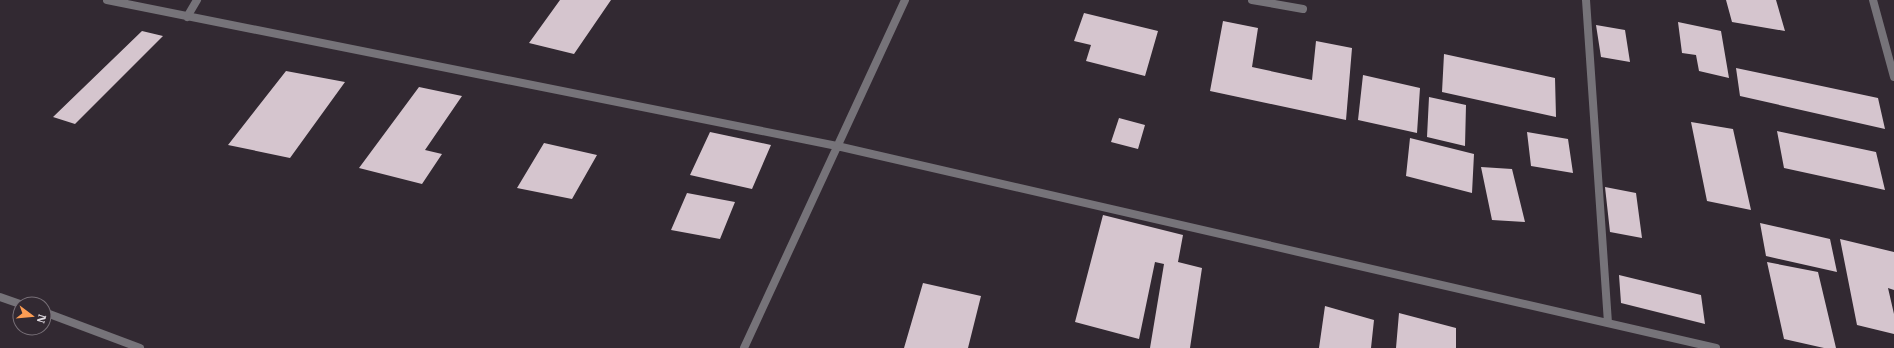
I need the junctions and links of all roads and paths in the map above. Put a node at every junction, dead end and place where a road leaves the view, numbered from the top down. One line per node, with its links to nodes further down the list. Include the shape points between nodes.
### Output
1 (107, 0): 8 (street)
2 (197, 0): 8 (street)
3 (905, 0): 10 (street)
4 (1252, 0): 7 (street)
5 (1586, 0): 14 (street)
6 (1873, 0): 9 (street)
7 (1303, 9)
8 (186, 17): 10 (street)
9 (1894, 77)
10 (837, 146): 14 (street); 16 (street)
11 (0, 297): 12 (street)
12 (12, 301)
13 (52, 315): 15 (street)
14 (1608, 323): 17 (street)
15 (140, 348)
16 (744, 348)
17 (1716, 348)

